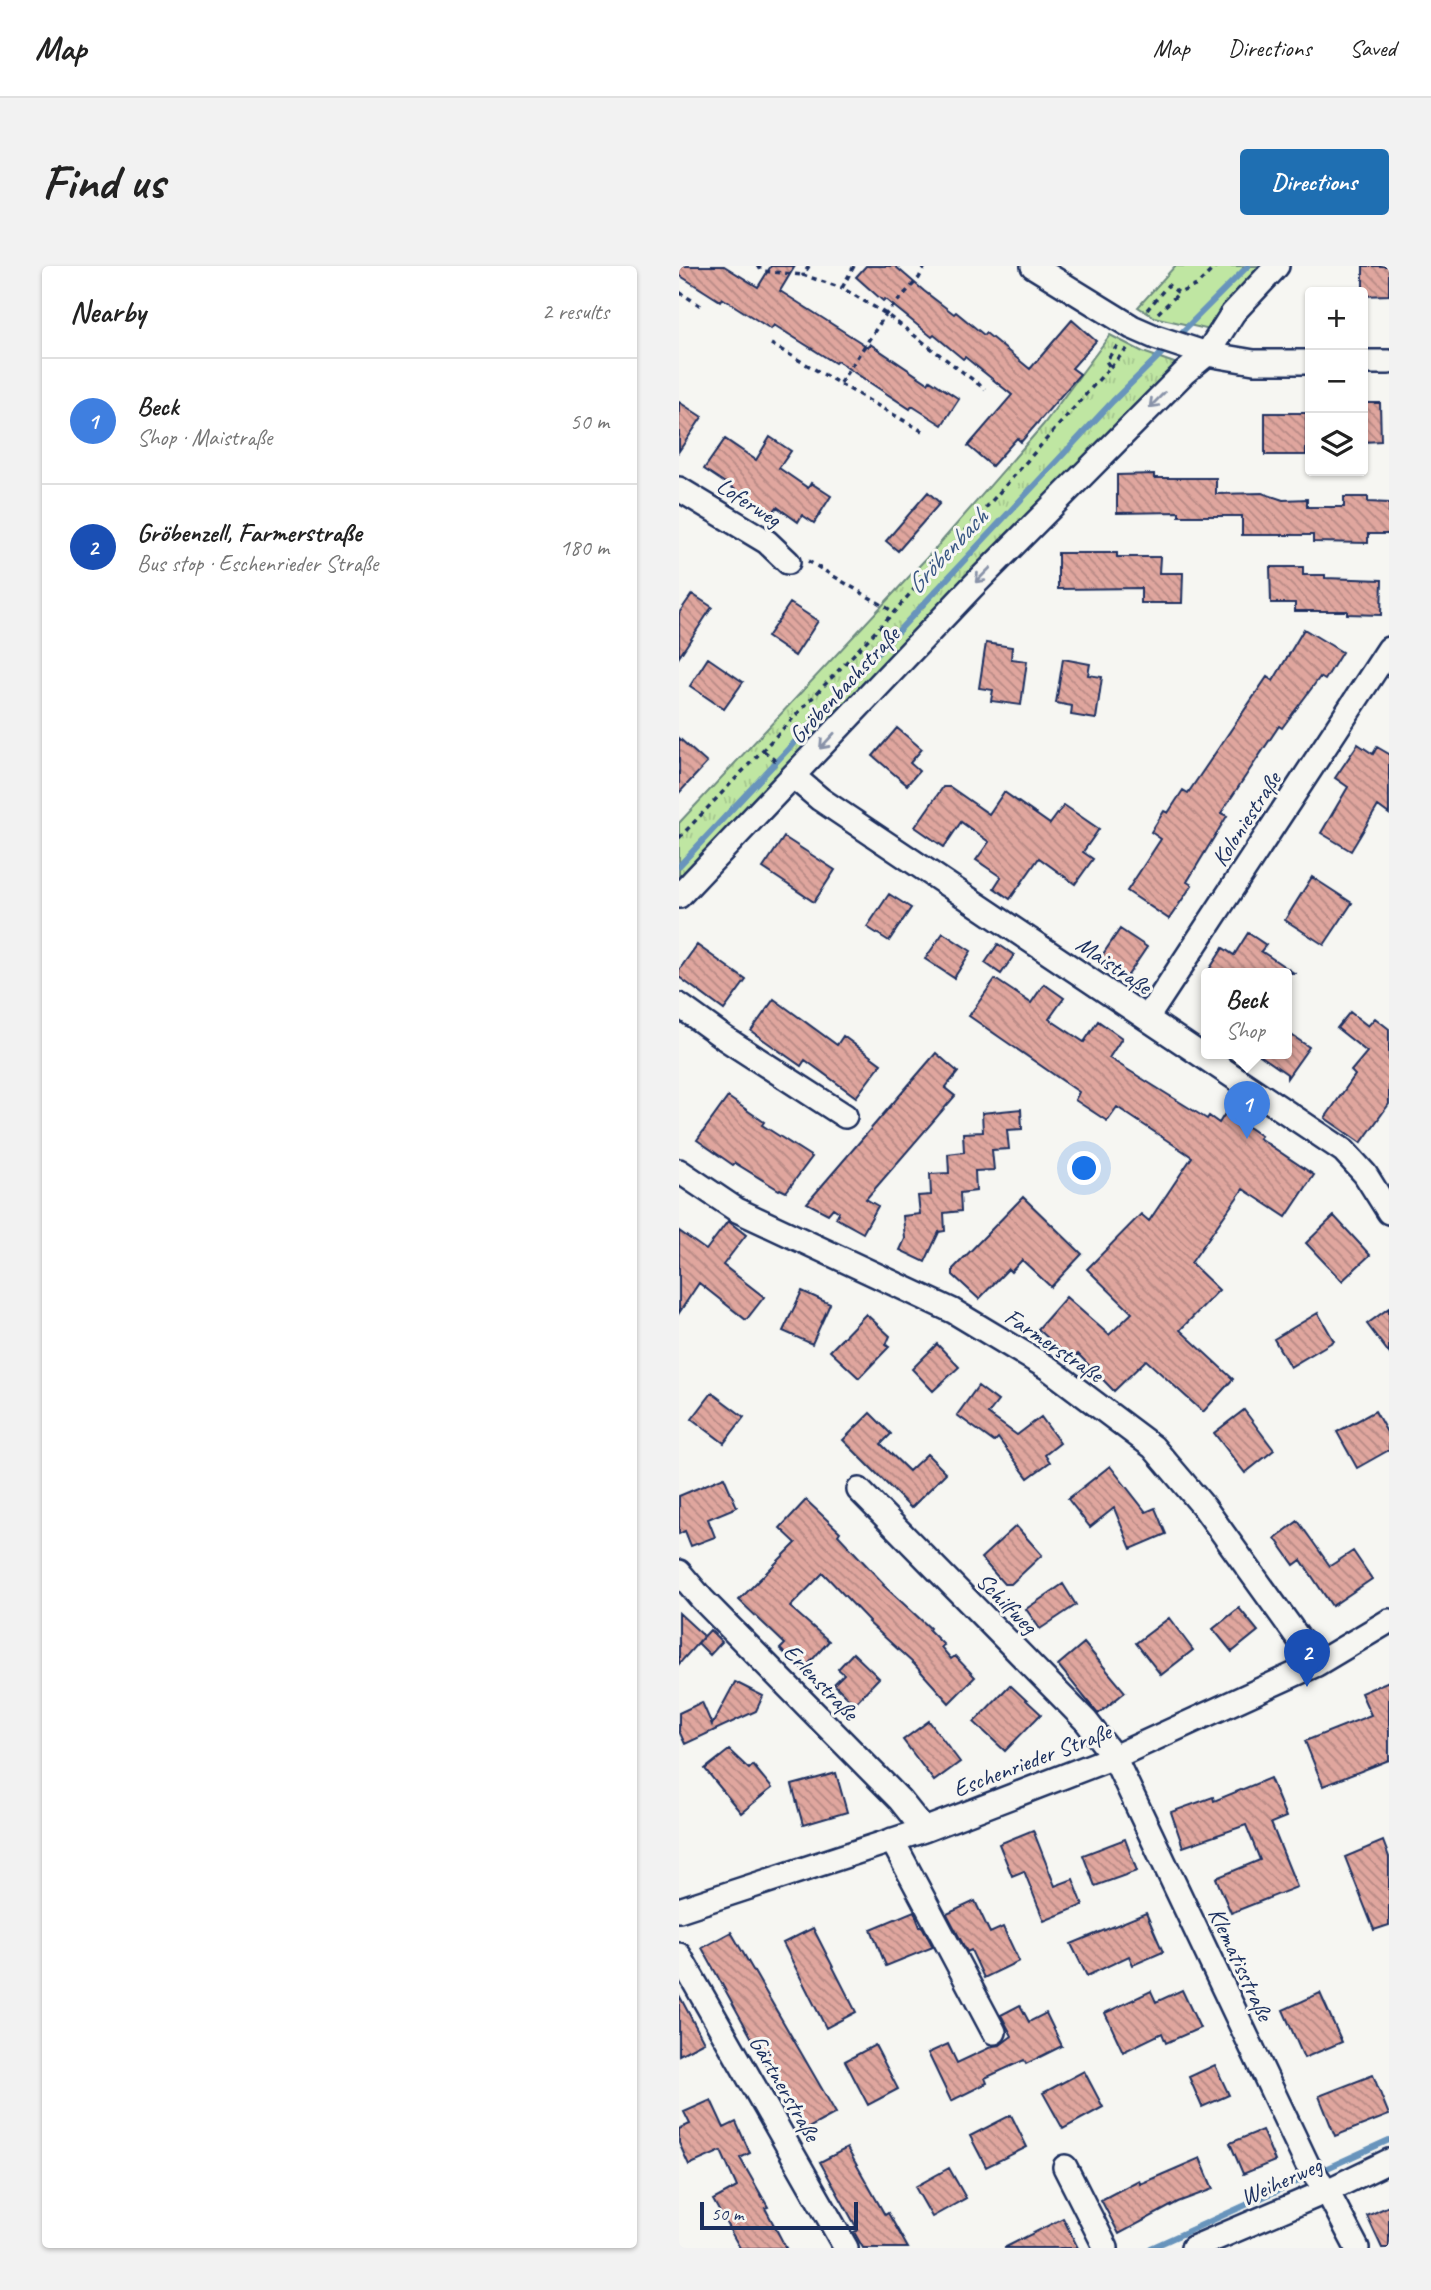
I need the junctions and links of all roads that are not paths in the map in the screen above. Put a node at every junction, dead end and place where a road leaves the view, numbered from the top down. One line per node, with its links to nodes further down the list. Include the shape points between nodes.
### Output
1 (1033, 266): 3 (street, via 1130,337 1155,337)
2 (1277, 266): 3 (street, Gröbenbachstraße, via 1233,313)
3 (1207, 354): 4 (street, via 1254,362); 10 (street, Gröbenbachstraße, one-way to 10, via 972,587)
4 (1305, 362)
5 (1368, 362): 6 (street)
6 (1389, 362)
7 (679, 489): 8 (street, Loferweg, via 767,542)
8 (789, 562)
9 (1389, 649): 13 (street, Koloniestraße)
10 (794, 776): 11 (street, Gröbenbachstraße); 13 (street, Maistraße, via 820,799)
11 (679, 896)
12 (679, 1005): 16 (street)
13 (1147, 1018): 14 (street, Maistraße)
14 (1201, 1054)
15 (1208, 1059): 18 (street, Maistraße, via 1344,1151)
16 (845, 1116)
17 (679, 1171): 22 (street, Farmerstraße, via 737,1210 953,1311 1048,1368 1153,1447 1204,1507)
18 (1389, 1212)
19 (859, 1490): 23 (street, Schilfweg, via 1086,1721)
20 (679, 1572): 24 (street, Erlenstraße)
21 (1389, 1621): 22 (street, Eschenrieder Straße)
22 (1317, 1664): 23 (street, Eschenrieder Straße)
23 (1114, 1757): 24 (street, Eschenrieder Straße); 31 (street, Klematisstraße)
24 (924, 1830): 25 (street, Eschenrieder Straße)
25 (892, 1840): 26 (street, Eschenrieder Straße); 28 (street)
26 (679, 1910)
27 (679, 1955): 32 (street, Gärtnerstraße)
28 (994, 2032)
29 (1389, 2161): 31 (street, Weiherweg)
30 (1065, 2167): 33 (street)
31 (1319, 2180): 34 (street, Weiherweg); 35 (street, Klematisstraße)
32 (846, 2248)
33 (1106, 2248)
34 (1193, 2248)
35 (1357, 2248)

